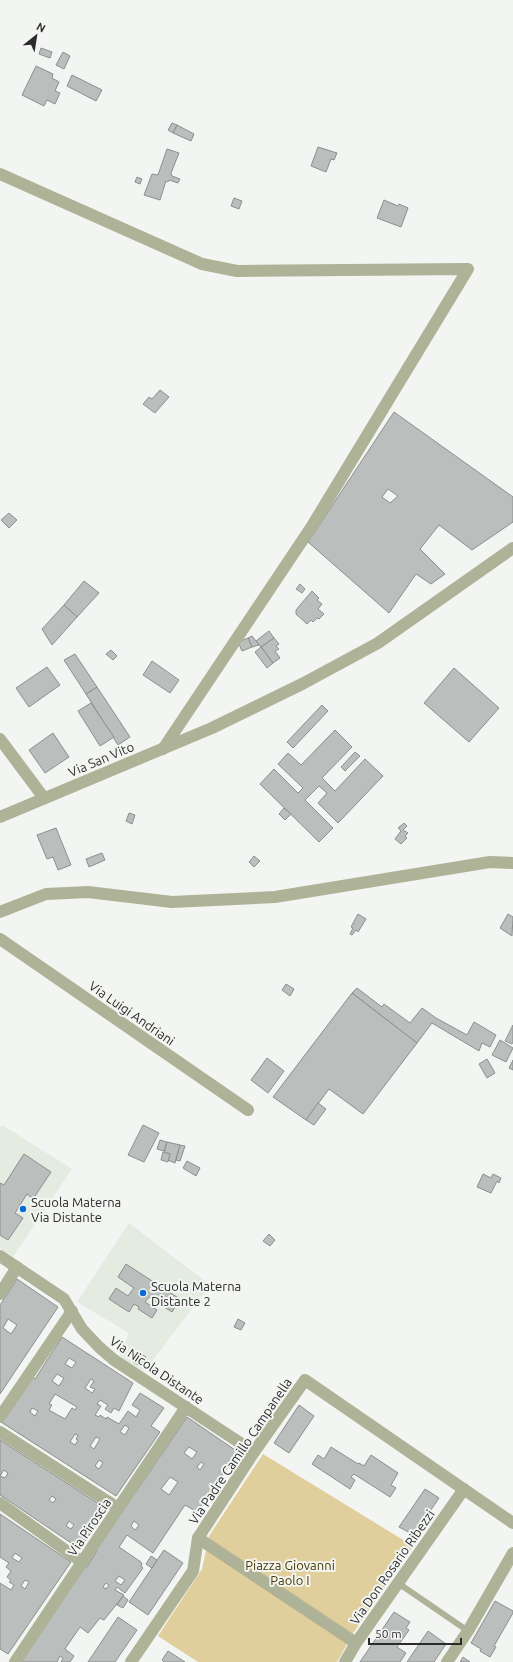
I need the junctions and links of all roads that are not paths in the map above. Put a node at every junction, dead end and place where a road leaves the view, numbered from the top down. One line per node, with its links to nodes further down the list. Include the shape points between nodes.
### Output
1 (0, 174): 4 (street, via 202,264 237,271 468,270 312,526)
2 (513, 548): 4 (street, Via San Vito, via 378,643 304,683)
3 (0, 739): 5 (street)
4 (163, 749): 5 (street, Via San Vito)
5 (44, 798): 6 (street, Via San Vito)
6 (0, 817)
7 (513, 863): 8 (street, via 490,862 275,897 172,902 88,892 46,894)
8 (0, 912)
9 (0, 939): 10 (street, Via Luigi Andriani)
10 (248, 1110)
11 (0, 1256): 12 (street, Via Nicola Distante)
12 (17, 1267): 13 (street); 14 (street, Via Nicola Distante, via 64,1299)
13 (0, 1294)
14 (72, 1311): 15 (street, Via Nicola Distante, via 82,1329 114,1360); 16 (street)
15 (186, 1407): 18 (street, Via Nicola Distante); 21 (street, Via Piroscia)
16 (0, 1417)
17 (0, 1432): 21 (street)
18 (254, 1452): 19 (street, Via Padre Camillo Campanella, via 305,1380); 23 (street, Via Padre Camillo Campanella)
19 (464, 1489): 22 (street); 26 (street, Via Don Rosario Ribezzi)
20 (0, 1503): 25 (street)
21 (118, 1508): 25 (street, Via Piroscia)
22 (513, 1523)
23 (198, 1538): 28 (street); 30 (street, Via Padre Camillo Campanella, via 192,1571)
24 (513, 1553): 27 (street)
25 (82, 1562): 29 (street, Via Piroscia)
26 (398, 1583): 27 (lane); 28 (street, Via Don Rosario Ribezzi)
27 (468, 1631): 32 (street)
28 (356, 1643): 31 (street, Via Don Rosario Ribezzi)
29 (16, 1662)
30 (131, 1662)
31 (346, 1662)
32 (447, 1662)

